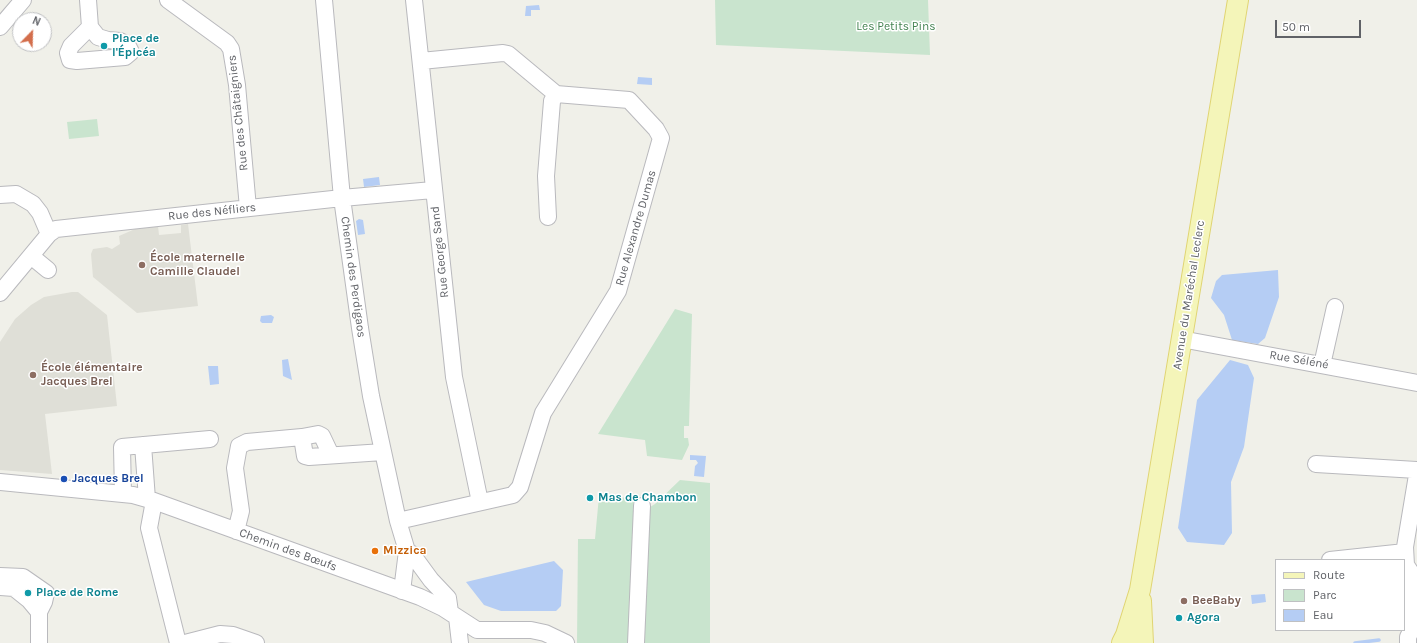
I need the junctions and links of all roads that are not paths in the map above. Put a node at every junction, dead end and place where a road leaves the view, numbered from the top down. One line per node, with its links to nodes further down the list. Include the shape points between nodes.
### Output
1 (23, 0): 7 (street)
2 (88, 0): 8 (street)
3 (168, 0): 14 (street, Rue des Châtaigniers, via 227,43 231,49 237,85)
4 (324, 0): 13 (street, Chemin des Perdigaos)
5 (414, 0): 9 (street, Rue George Sand)
6 (1238, 0): 21 (main road, Avenue du Maréchal Leclerc)
7 (0, 27)
8 (90, 27)
9 (420, 61): 10 (street, via 508,54); 11 (street, Rue George Sand)
10 (556, 94): 15 (street, via 552,101 540,191); 33 (street, Rue Alexandre Dumas, via 629,100 656,128 661,138 618,291 543,413 520,487 513,495)
11 (433, 190): 13 (street, Rue des Néfliers); 33 (street, Rue George Sand, via 454,377)
12 (0, 195): 16 (street, via 16,194 33,204)
13 (342, 198): 14 (street, Rue des Néfliers); 26 (street, Chemin des Perdigaos, via 360,328)
14 (248, 208): 16 (street, Rue des Néfliers, via 56,229)
15 (548, 217)
16 (49, 234): 17 (street)
17 (31, 256): 18 (street); 19 (street)
18 (48, 270)
19 (0, 293)
20 (1335, 307): 22 (street)
21 (1182, 339): 22 (street, Rue Séléné); 43 (main road, Avenue du Maréchal Leclerc)
22 (1322, 364): 23 (street, Rue Séléné)
23 (1417, 383)
24 (210, 439): 25 (street)
25 (144, 445): 31 (street, via 122,447); 32 (street)
26 (383, 452): 35 (street, Chemin des Perdigaos); 36 (street, via 309,457 305,456 302,437 247,442 239,446 235,468 241,511)
27 (1316, 464): 28 (street)
28 (1417, 470)
29 (1417, 475): 38 (street)
30 (0, 482): 31 (street, Chemin des Bœufs)
31 (123, 494): 32 (street, Chemin des Bœufs)
32 (150, 500): 36 (street, Chemin des Bœufs); 51 (street, via 149,528)
33 (480, 502): 35 (street, Rue Alexandre Dumas)
34 (642, 506): 56 (street)
35 (398, 521): 37 (street, Chemin des Perdigaos)
36 (236, 531): 44 (street, Chemin des Bœufs)
37 (407, 551): 41 (street, Chemin des Perdigaos); 44 (street, Chemin des Perdigaos)
38 (1407, 555): 39 (street); 49 (street, via 1410,571 1411,631)
39 (1345, 559)
40 (0, 576): 46 (street, via 23,577 46,593)
41 (431, 580): 45 (street); 47 (street, Chemin des Perdigaos, via 448,598)
42 (0, 587): 46 (street, via 14,588)
43 (1140, 590): 57 (main road, Avenue du Maréchal Leclerc); 58 (main road, Avenue du Maréchal Leclerc)
44 (402, 591): 45 (street, Chemin des Bœufs)
45 (420, 597): 47 (street, Chemin des Bœufs)
46 (39, 612): 50 (street)
47 (453, 614): 48 (street, Chemin des Bœufs); 54 (street, Chemin des Perdigaos)
48 (474, 637): 55 (street, Chemin des Bœufs, via 531,630 546,633)
49 (1406, 637)
50 (39, 643)
51 (178, 643)
52 (185, 643): 53 (street, via 220,634 233,635)
53 (256, 643)
54 (460, 643)
55 (566, 643)
56 (636, 643)
57 (1122, 643)
58 (1143, 643)

